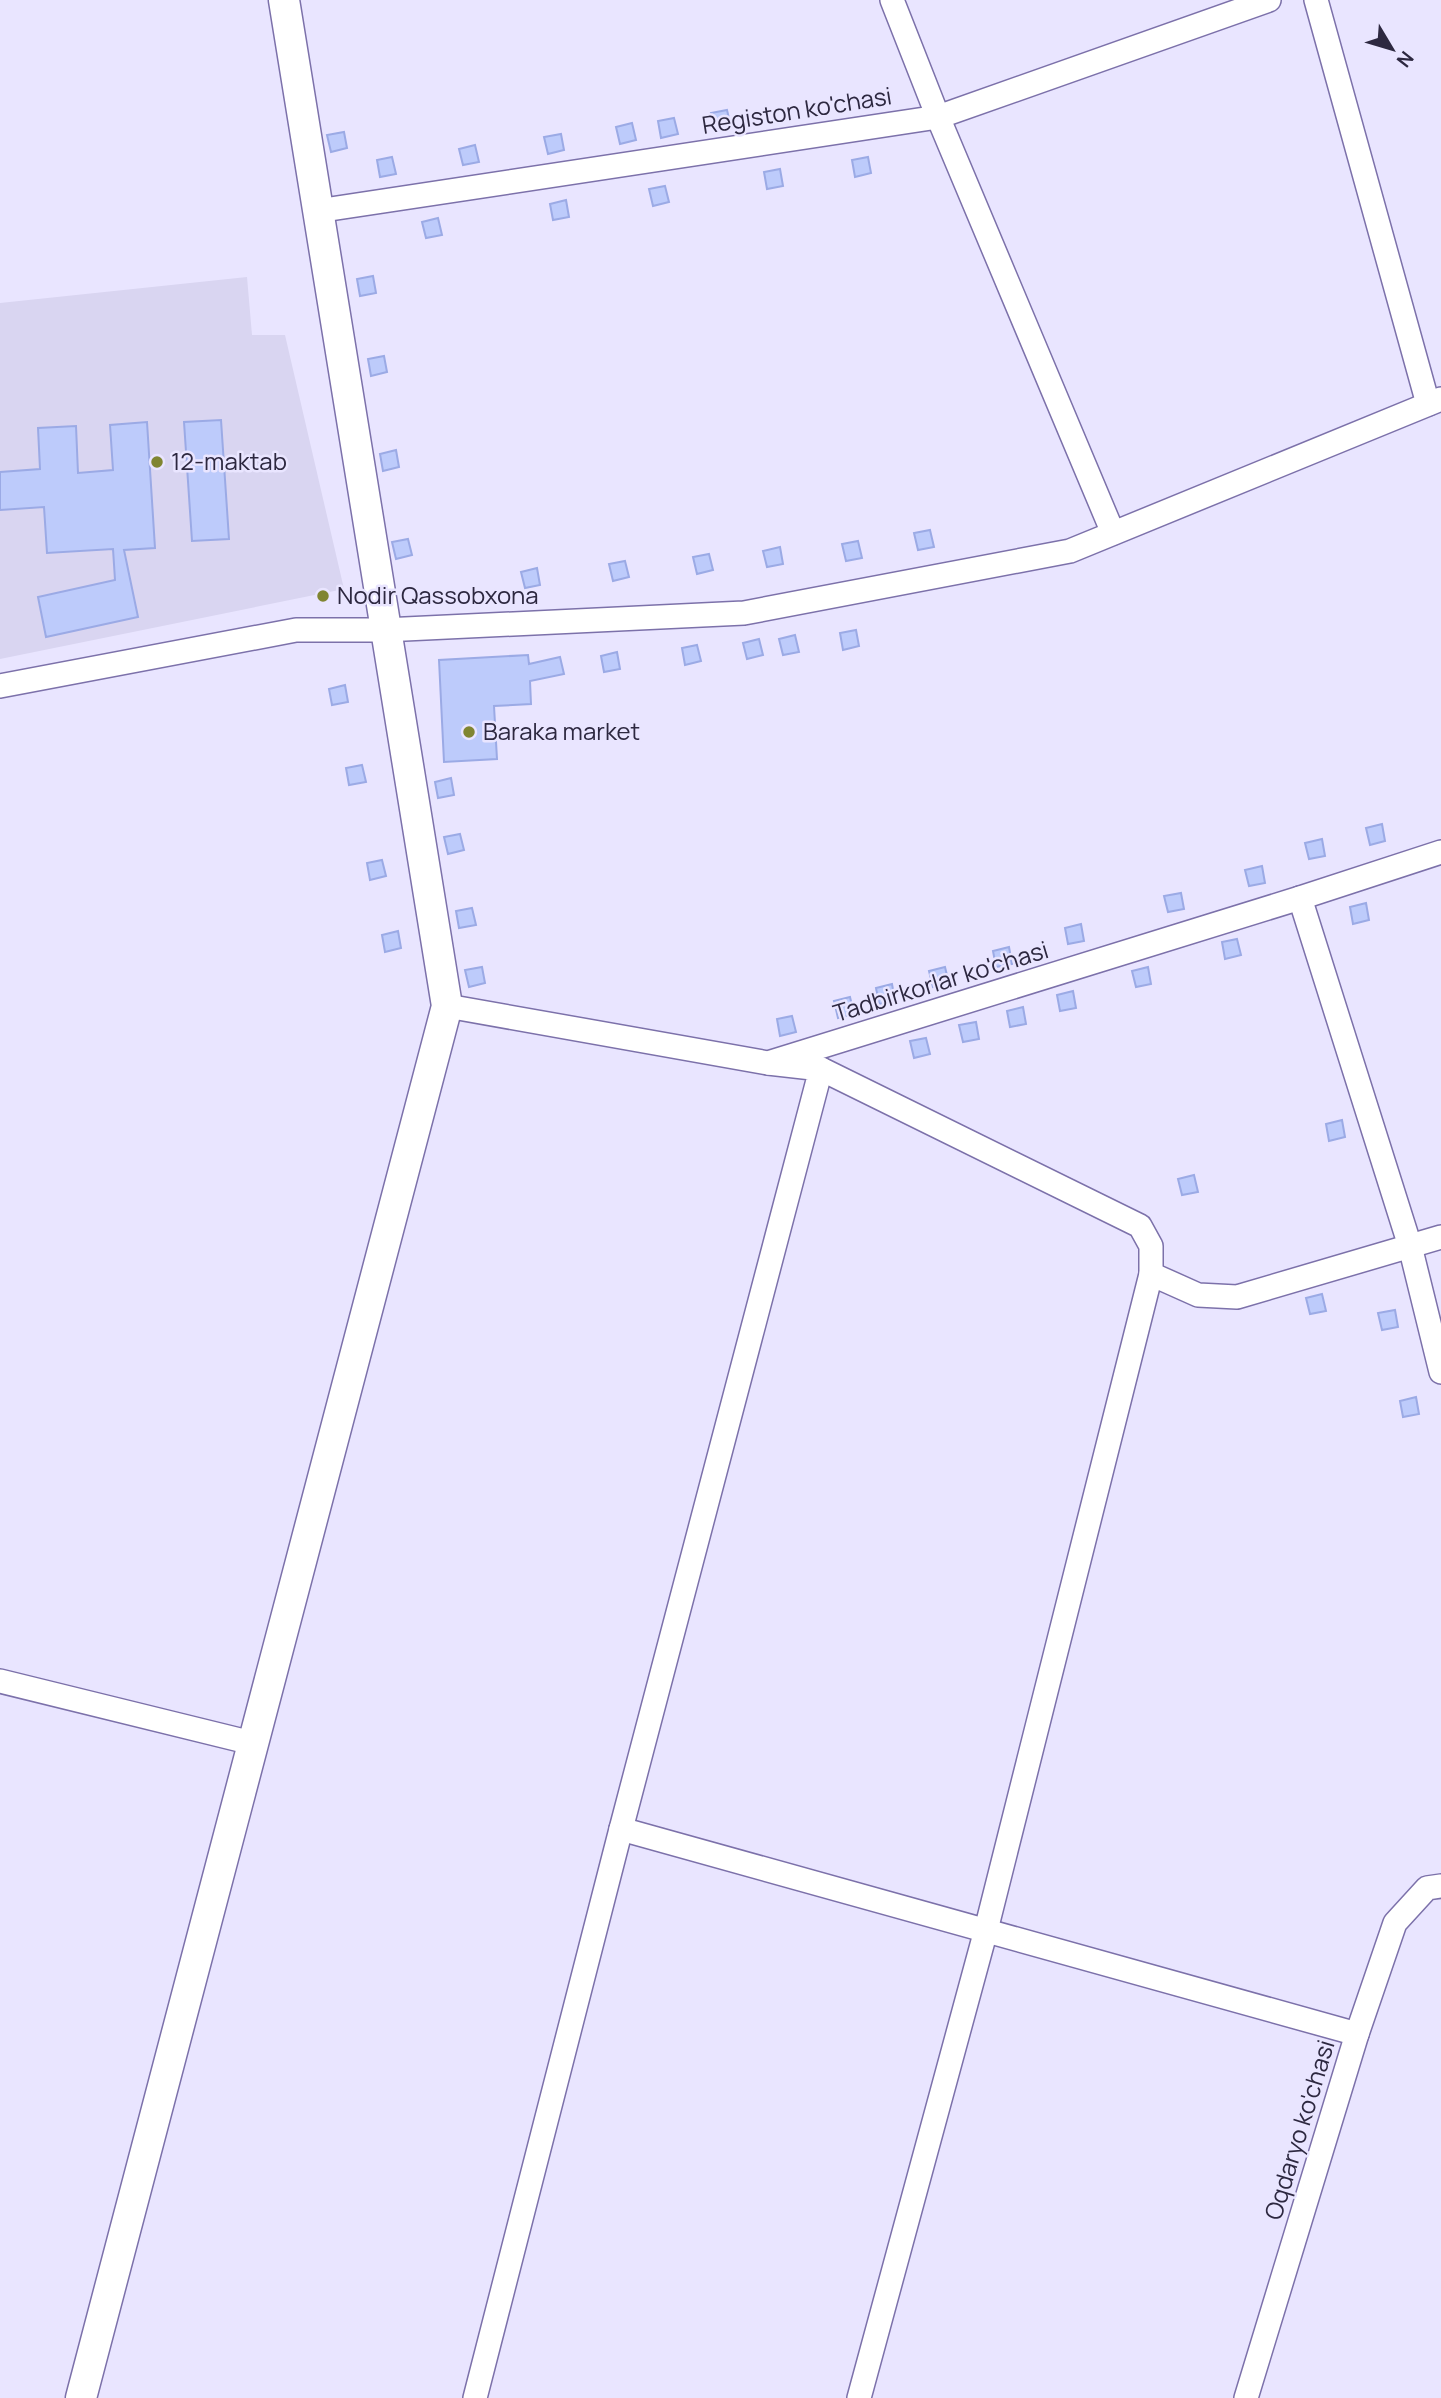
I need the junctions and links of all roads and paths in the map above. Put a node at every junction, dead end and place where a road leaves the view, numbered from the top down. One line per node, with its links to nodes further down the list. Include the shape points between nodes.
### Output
1 (284, 0): 6 (main road)
2 (892, 0): 5 (street)
3 (1269, 0): 5 (street, Registon ko'chasi)
4 (1316, 0): 7 (street)
5 (938, 117): 6 (street, Registon ko'chasi); 8 (street)
6 (317, 211): 9 (main road)
7 (1434, 402): 8 (street)
8 (1114, 534): 9 (street, via 1070,551 744,613)
9 (384, 630): 10 (street, via 296,630); 13 (main road)
10 (0, 686)
11 (1441, 852): 12 (street, Tadbirkorlar ko'chasi)
12 (1300, 898): 14 (street, Tadbirkorlar ko'chasi); 17 (street)
13 (447, 1006): 14 (street, Tadbirkorlar ko'chasi); 21 (main road)
14 (768, 1063): 15 (street)
15 (821, 1069): 18 (street, via 1140,1226 1151,1246); 22 (street)
16 (1441, 1237): 17 (street)
17 (1410, 1246): 18 (street, via 1237,1297 1198,1295); 19 (street)
18 (1151, 1274): 24 (street)
19 (1441, 1373)
20 (0, 1681): 21 (street)
21 (252, 1743): 26 (main road)
22 (621, 1829): 24 (street); 27 (street)
23 (1434, 1887): 25 (street, Oqdaryo ko'chasi, via 1395,1923)
24 (986, 1930): 25 (street); 28 (street)
25 (1357, 2034): 29 (street, Oqdaryo ko'chasi)
26 (81, 2398)
27 (475, 2398)
28 (859, 2398)
29 (1246, 2398)

